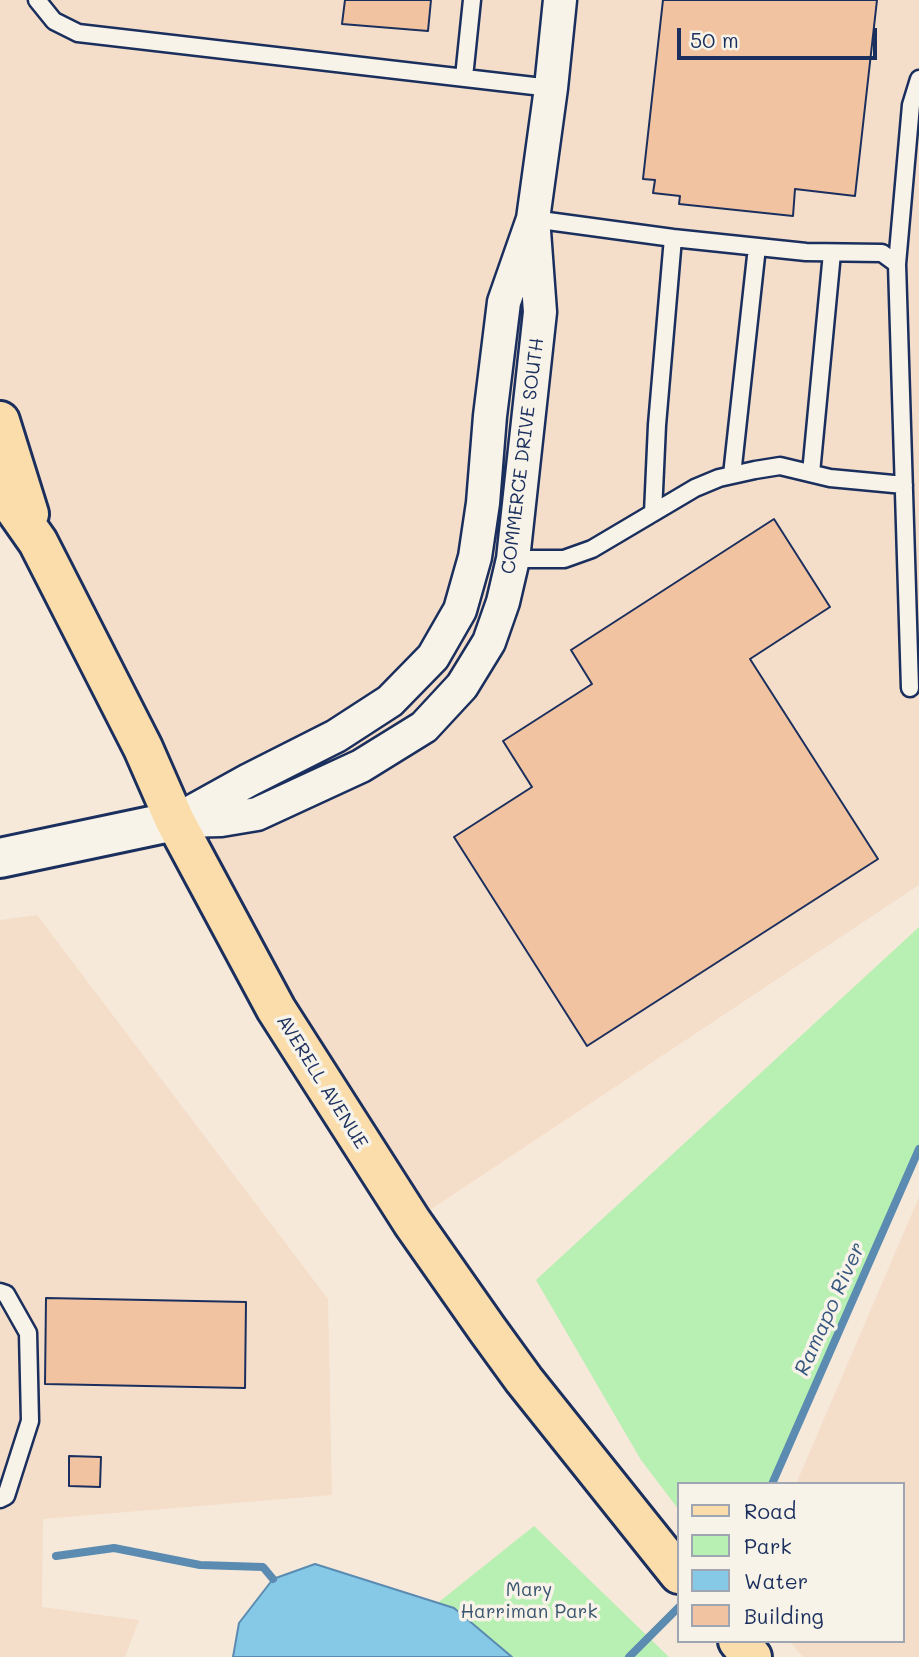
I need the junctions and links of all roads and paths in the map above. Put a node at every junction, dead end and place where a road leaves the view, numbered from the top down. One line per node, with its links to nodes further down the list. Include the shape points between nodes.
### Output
1 (37, 0): 4 (lane, via 54,22 78,33)
2 (472, 0): 4 (lane)
3 (560, 0): 6 (street, COMMERCE DRIVE SOUTH)
4 (464, 77): 6 (lane)
5 (919, 79): 11 (lane, via 911,105)
6 (551, 88): 7 (street, COMMERCE DRIVE SOUTH)
7 (533, 219): 8 (lane); 19 (street, COMMERCE DRIVE SOUTH, via 540,312); 21 (street, COMMERCE DRIVE SOUTH, via 504,302 475,557 460,610 433,657 390,701 336,736)
8 (673, 238): 9 (lane); 17 (lane)
9 (757, 247): 10 (lane); 14 (lane)
10 (832, 253): 11 (lane, via 882,253); 13 (lane)
11 (897, 264): 15 (lane)
12 (0, 421): 18 (main road, AVERELL AVENUE)
13 (811, 474): 14 (lane, via 780,466); 15 (lane)
14 (732, 475): 17 (lane, via 695,488)
15 (904, 485): 20 (lane)
16 (0, 488): 18 (main road, AVERELL AVENUE)
17 (653, 513): 19 (lane, via 592,549 565,559)
18 (38, 542): 21 (main road, AVERELL AVENUE)
19 (513, 559): 21 (street, COMMERCE DRIVE SOUTH, via 489,642 463,686 424,727 361,766 257,814)
20 (910, 688)
21 (175, 821): 22 (street); 25 (main road, AVERELL AVENUE, via 275,1009 412,1222 524,1380)
22 (3, 853)
23 (0, 1292): 24 (lane, via 6,1294 28,1333 30,1421 6,1496)
24 (0, 1499)
25 (678, 1573)

